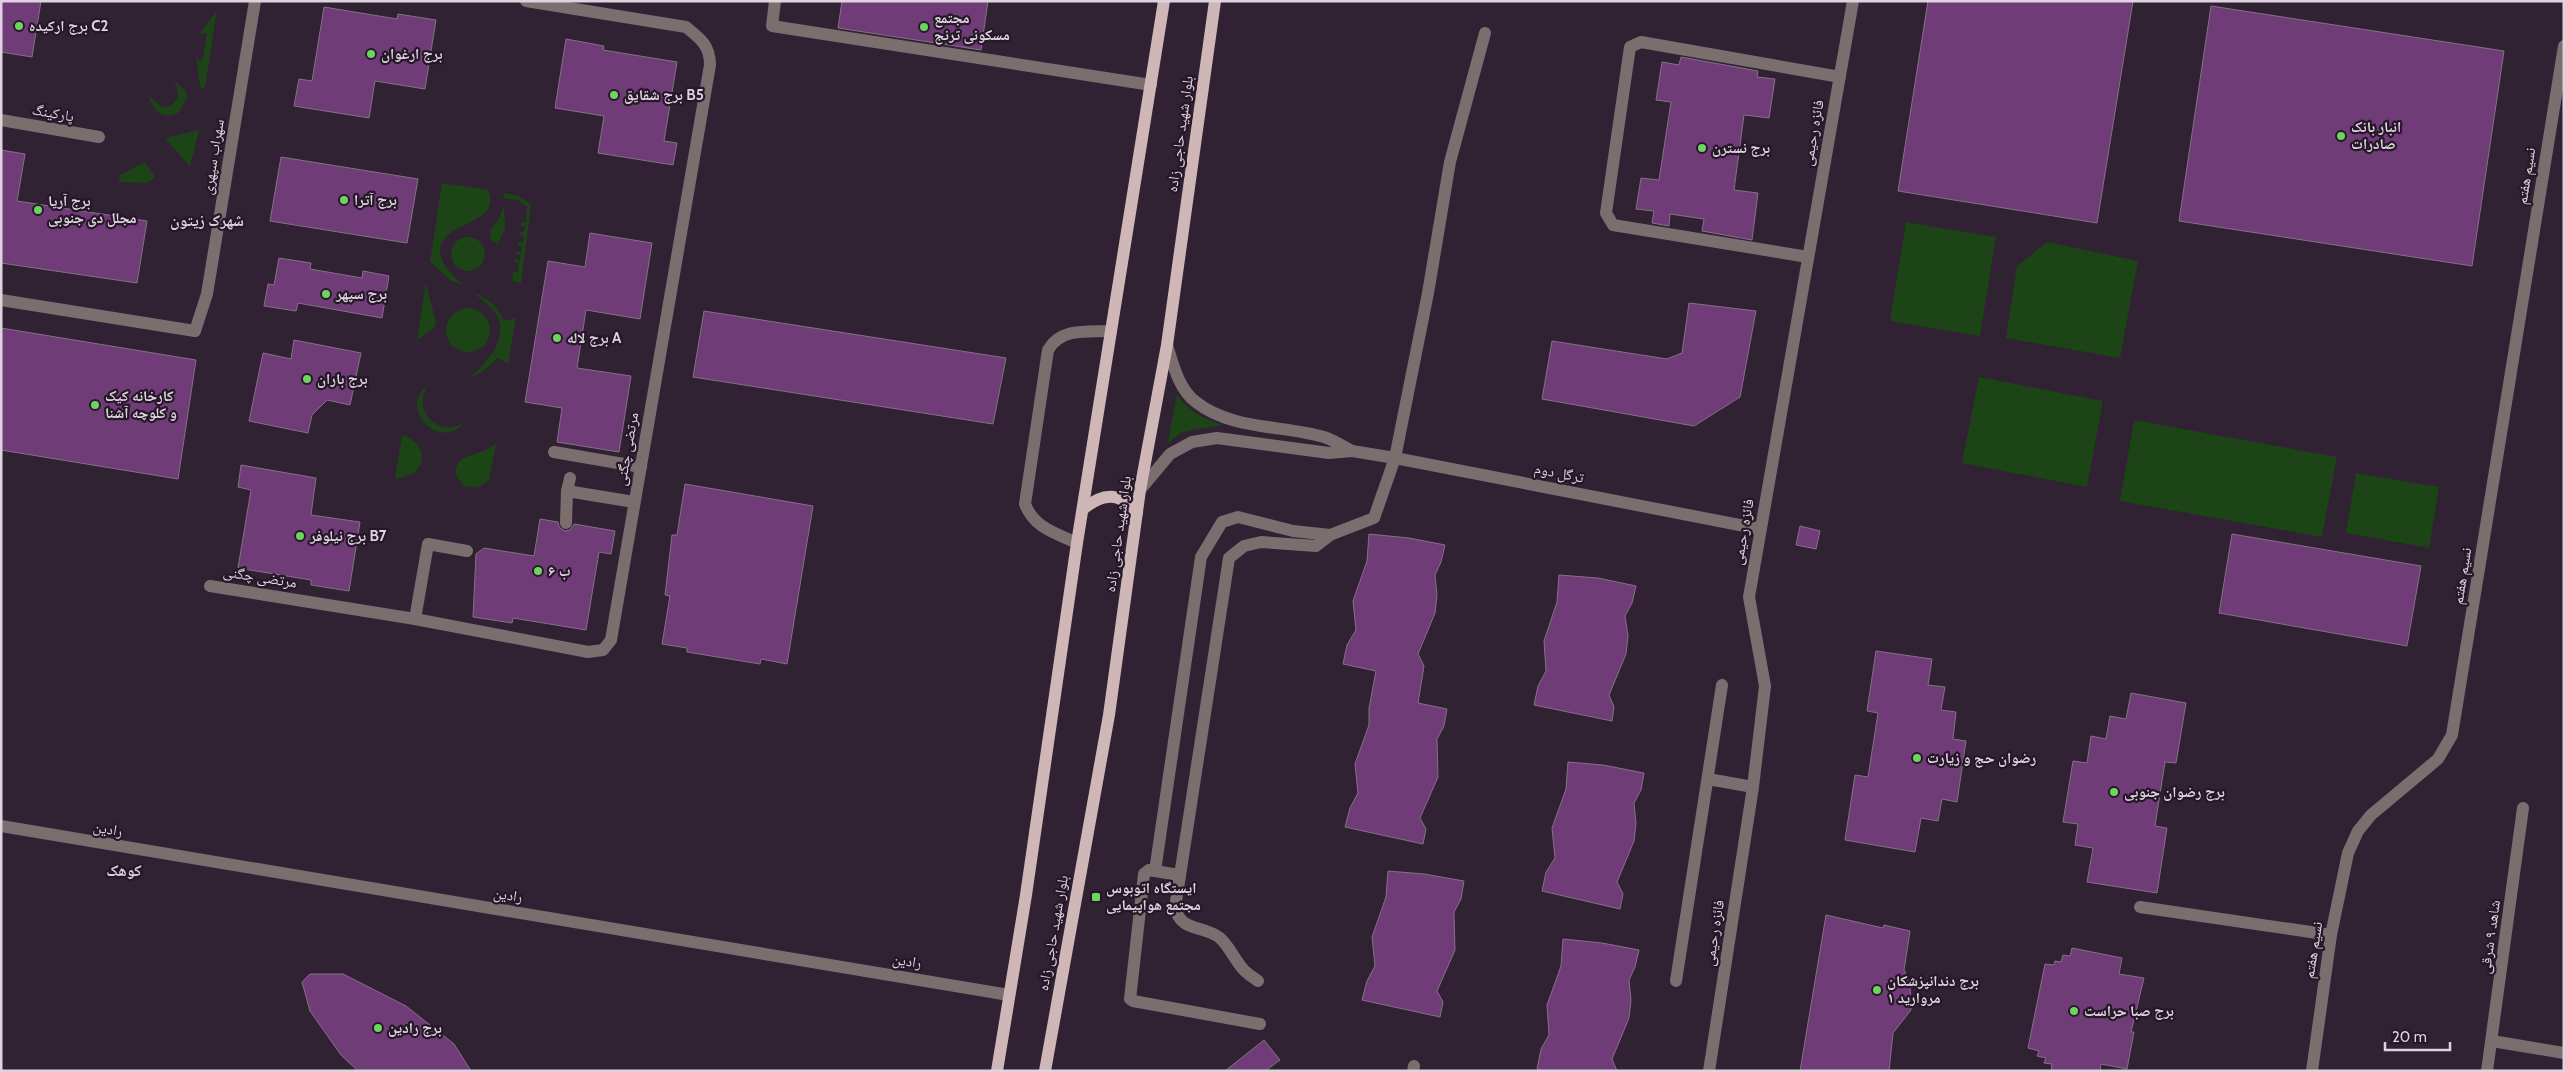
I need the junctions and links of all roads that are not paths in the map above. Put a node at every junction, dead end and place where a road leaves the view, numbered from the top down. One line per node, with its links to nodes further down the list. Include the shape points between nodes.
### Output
1 (255, 1): 14 (street, سهراب سپهری, via 207,294 195,331)
2 (526, 1): 20 (street, مرتضی چگنی, via 686,27 704,40 710,53)
3 (776, 1): 10 (street, via 772,26)
4 (1164, 1): 10 (main road)
5 (1215, 1): 16 (main road, بلوار شهید حاجی زاده)
6 (1853, 1): 9 (street, فائزه رحیمی)
7 (1485, 33): 19 (street, via 1450,162)
8 (2564, 46): 42 (street, نسیم هفتم, via 2452,735 2438,758 2371,815 2358,831 2348,854)
9 (1840, 76): 13 (street, فائزه رحیمی); 13 (street, via 1641,42 1630,47 1606,214 1608,220 1614,224)
10 (1151, 85): 15 (main road)
11 (1, 120): 12 (street, پارکینگ)
12 (99, 137)
13 (1808, 257): 28 (street, فائزه رحیمی)
14 (1, 300)
15 (1111, 331): 25 (main road); 30 (street, via 1064,333 1048,350 1025,504 1037,524)
16 (1167, 345): 17 (street, ترگل دوم, via 1183,386 1195,402 1212,412 1240,422 1325,438); 22 (main road, بلوار شهید حاجی زاده)
17 (1352, 451): 19 (street, ترگل دوم); 22 (street, ترگل دوم, via 1329,453 1217,438 1192,442 1170,454)
18 (554, 452): 20 (street)
19 (1395, 458): 28 (street, ترگل دوم); 29 (street, via 1374,518)
20 (640, 468): 24 (street, مرتضی چگنی)
21 (570, 478): 23 (street)
22 (1140, 490): 26 (main road, بلوار شهید حاجی زاده)
23 (567, 491): 24 (street); 27 (street)
24 (634, 502): 33 (street, مرتضی چگنی, via 611,640 603,650 588,652)
25 (1083, 509): 26 (main road, via 1114,496 1127,501); 30 (main road)
26 (1137, 513): 50 (main road, بلوار شهید حاجی زاده, via 1109,714)
27 (566, 523)
28 (1760, 529): 36 (street, فائزه رحیمی, via 1749,597 1765,686)
29 (1330, 535): 39 (street, via 1294,531 1238,517 1222,522 1206,547 1201,557); 40 (street, via 1316,546 1261,542 1244,546 1229,558)
30 (1077, 543): 45 (main road)
31 (467, 551): 33 (street, via 428,544)
32 (210, 586): 33 (street, مرتضی چگنی)
33 (415, 619)
34 (1722, 685): 35 (street)
35 (1708, 779): 36 (street); 44 (street)
36 (1753, 787): 51 (street, فائزه رحیمی)
37 (2523, 808): 47 (street, شاهد ۹ شرقی)
38 (1, 826): 45 (street, رادین)
39 (1155, 871): 40 (street); 46 (street, via 1144,874 1130,999)
40 (1180, 875): 43 (street, via 1175,908 1177,918 1220,939 1244,971)
41 (2140, 907): 42 (street)
42 (2331, 935): 52 (street, نسیم هفتم)
43 (1258, 981)
44 (1676, 981)
45 (1009, 995): 49 (main road)
46 (1260, 1024)
47 (2492, 1041): 48 (street); 53 (street, شاهد ۹ شرقی)
48 (2564, 1053)
49 (996, 1071)
50 (1045, 1071)
51 (1709, 1071)
52 (2312, 1071)
53 (2487, 1071)

